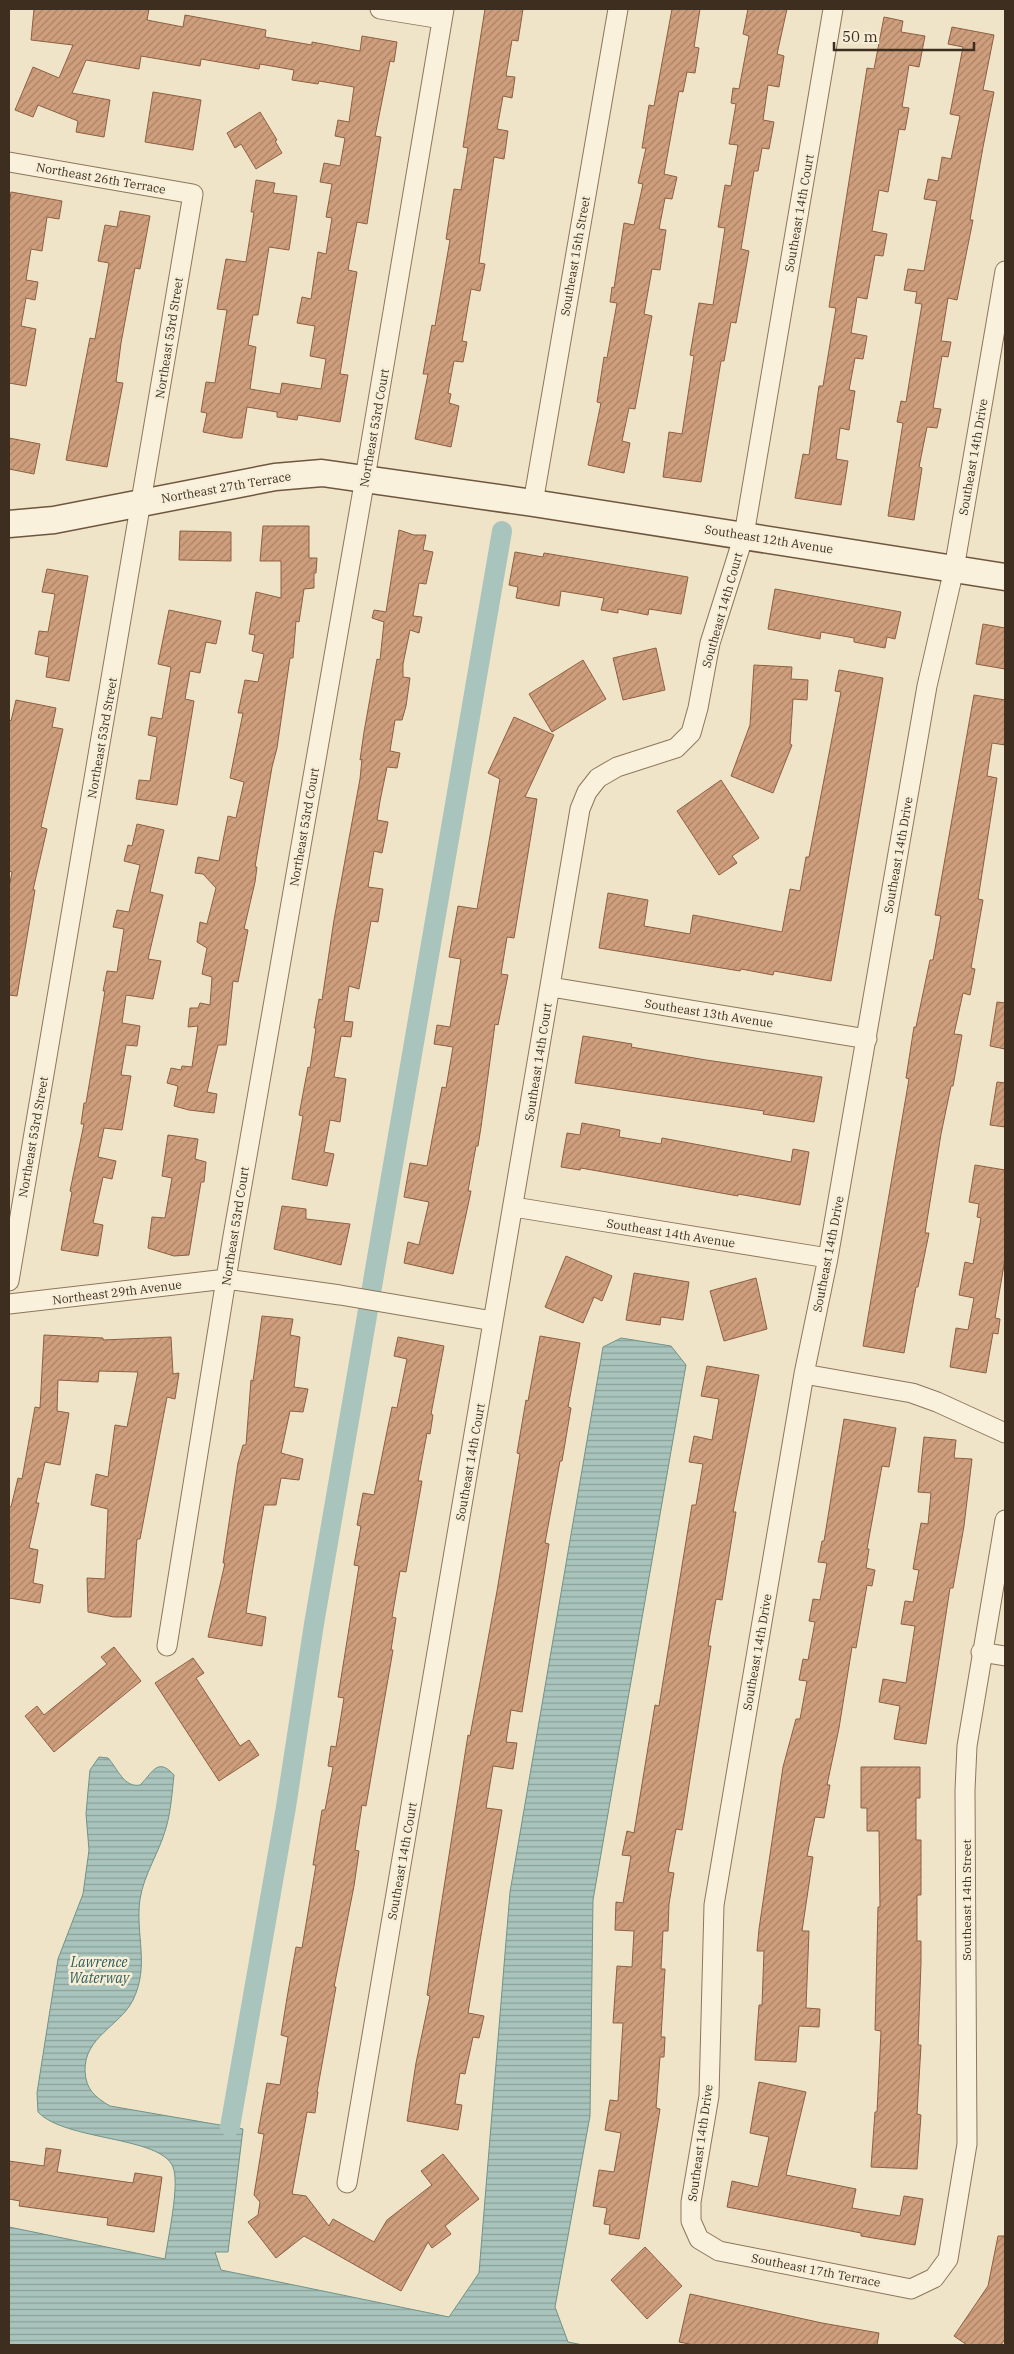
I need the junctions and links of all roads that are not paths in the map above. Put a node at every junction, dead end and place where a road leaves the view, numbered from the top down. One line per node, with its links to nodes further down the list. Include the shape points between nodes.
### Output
1 (380, 9): 4 (street)
2 (618, 9): 10 (street, Southeast 15th Street)
3 (833, 9): 12 (street, Southeast 14th Court)
4 (443, 14): 8 (street, Northeast 53rd Court)
5 (9, 162): 6 (street, Northeast 26th Terrace)
6 (193, 194): 9 (street, Northeast 53rd Street)
7 (1005, 272): 13 (street, Southeast 14th Drive)
8 (365, 478): 9 (street, Northeast 27th Terrace, via 322,473 275,476); 10 (street, Northeast 27th Terrace); 19 (street, Northeast 53rd Court)
9 (142, 502): 11 (street, Northeast 27th Terrace, via 54,520); 20 (street, Northeast 53rd Street)
10 (533, 503): 12 (street, Southeast 12th Avenue)
11 (9, 524)
12 (744, 535): 13 (street, Southeast 12th Avenue); 15 (street, Southeast 14th Court, via 710,643 691,733 676,748 617,767 598,778 587,792 580,809)
13 (954, 569): 14 (street, Southeast 12th Avenue); 16 (street, Southeast 14th Drive, via 926,686)
14 (1005, 577)
15 (551, 986): 16 (street, Southeast 13th Avenue); 17 (street, Southeast 14th Court)
16 (867, 1039): 18 (street, Southeast 14th Drive)
17 (514, 1207): 18 (street, Southeast 14th Avenue); 22 (street, Southeast 14th Court)
18 (828, 1258): 23 (street, Southeast 14th Drive)
19 (226, 1279): 21 (street, Northeast 29th Avenue); 22 (street); 26 (street, Northeast 53rd Court)
20 (9, 1281)
21 (9, 1304)
22 (493, 1321): 29 (street, Southeast 14th Court)
23 (804, 1374): 24 (street, via 912,1393); 30 (street, Southeast 14th Drive, via 714,1905 709,2096 691,2202 691,2221)
24 (1005, 1433)
25 (1005, 1520): 27 (street, Southeast 14th Street)
26 (167, 1646)
27 (982, 1652): 28 (street); 31 (street, Southeast 14th Street, via 965,1790 967,2144 948,2259)
28 (1005, 1656)
29 (347, 2184)
30 (699, 2238): 31 (street, Southeast 17th Terrace, via 719,2251 911,2289)
31 (934, 2278)

